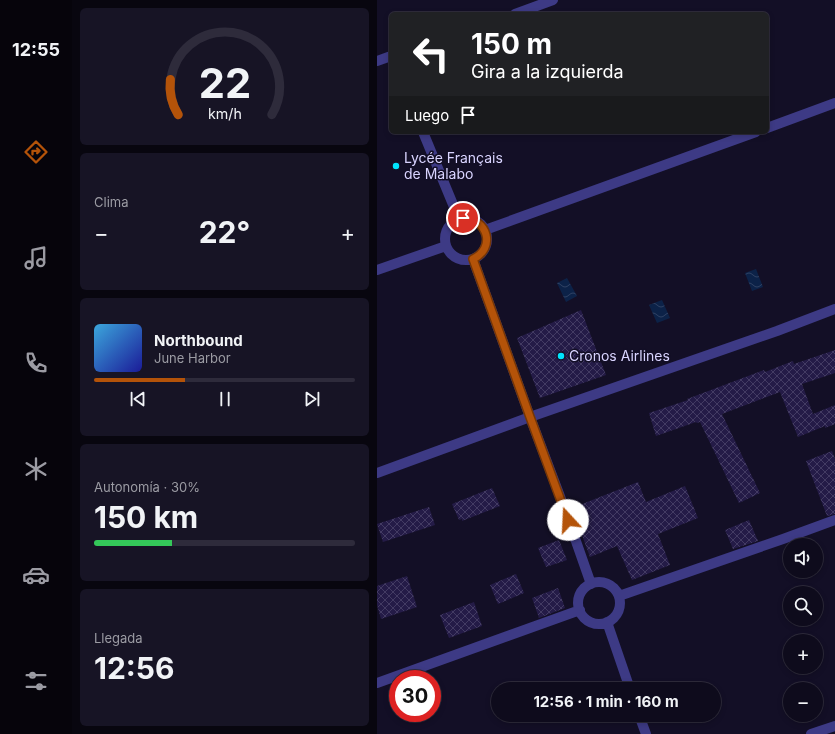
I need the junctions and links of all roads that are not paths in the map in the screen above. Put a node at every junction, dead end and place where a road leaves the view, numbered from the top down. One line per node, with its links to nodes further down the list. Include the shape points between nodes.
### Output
1 (553, 0): 2 (street)
2 (520, 12)
3 (389, 57): 4 (street)
4 (377, 61)
5 (835, 103): 6 (street)
6 (769, 127)
7 (424, 134): 9 (street)
8 (750, 134): 10 (street)
9 (459, 219): 10 (street, via 472,219); 11 (street, via 448,228)
10 (485, 230): 12 (street, via 486,245 481,254)
11 (446, 246): 12 (street, via 451,254 459,259); 13 (street)
12 (473, 259): 15 (street)
13 (377, 270)
14 (835, 310): 15 (street)
15 (530, 417): 16 (street); 18 (street)
16 (377, 473)
17 (835, 520): 19 (street)
18 (591, 584): 19 (street, via 605,583 614,588); 20 (street, via 581,593)
19 (619, 596): 21 (street, via 619,610 615,618)
20 (580, 610): 21 (street, via 585,618 593,623); 23 (street)
21 (607, 622): 22 (street)
22 (628, 682)
23 (377, 683)
24 (642, 722): 26 (street)
25 (835, 726): 27 (street)
26 (646, 734)
27 (811, 734)

